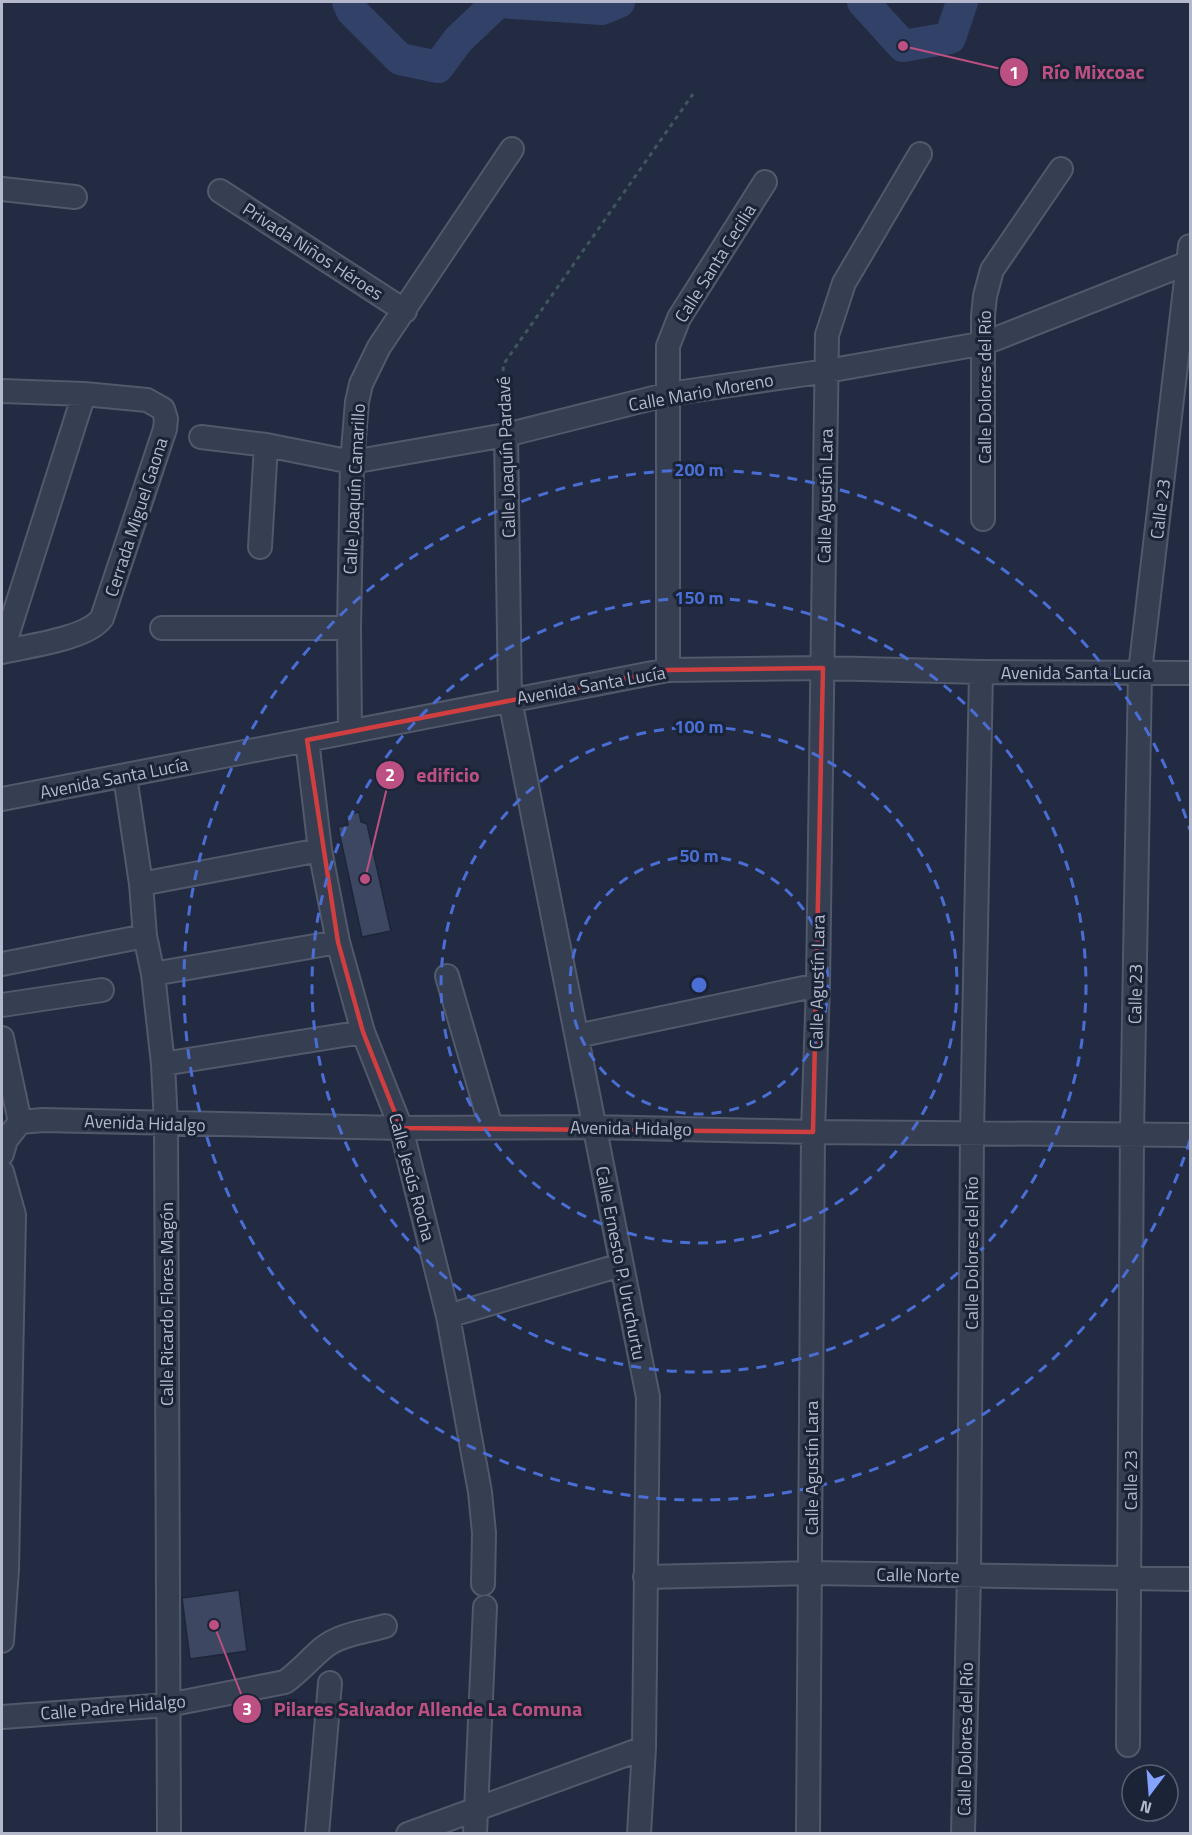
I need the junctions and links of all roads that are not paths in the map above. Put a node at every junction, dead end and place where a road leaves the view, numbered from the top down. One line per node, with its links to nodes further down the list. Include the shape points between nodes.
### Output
1 (512, 149): 9 (street, Calle Joaquín Camarillo)
2 (920, 154): 11 (street, Calle Agustín Lara, via 844,283 827,335)
3 (1061, 169): 10 (street, Calle Dolores del Río, via 992,270 983,315)
4 (765, 182): 13 (street, Calle Santa Cecilia, via 679,318 668,346)
5 (2, 189): 7 (street)
6 (220, 191): 9 (street, Privada Niños Héroes)
7 (75, 197)
8 (1190, 257): 10 (street, Calle Mario Moreno); 27 (street, Calle 23)
9 (405, 311): 18 (street, Calle Joaquín Camarillo, via 379,347 362,384)
10 (985, 343): 11 (street, Calle Mario Moreno); 19 (street, Calle Dolores del Río)
11 (826, 371): 13 (street, Calle Mario Moreno); 24 (street, Calle Agustín Lara)
12 (84, 394): 14 (street); 23 (street); 23 (street, Cerrada Miguel Gaona, via 147,400 163,409 165,429 106,609 97,625 83,633)
13 (669, 394): 15 (street, Calle Mario Moreno); 25 (street, Calle Santa Cecilia)
14 (3, 395)
15 (506, 435): 18 (street, Calle Mario Moreno); 29 (street, Calle Joaquín Pardavé)
16 (201, 437): 17 (street, Calle Mario Moreno)
17 (266, 445): 18 (street, Calle Mario Moreno); 20 (street)
18 (352, 462): 22 (street, Calle Joaquín Camarillo)
19 (983, 519)
20 (260, 547)
21 (162, 628): 22 (street)
22 (350, 628): 30 (street, Calle Joaquín Camarillo)
23 (2, 652)
24 (823, 668): 25 (street, Avenida Santa Lucía); 26 (street, Avenida Santa Lucía); 41 (street, Calle Agustín Lara)
25 (669, 670): 29 (street, Avenida Santa Lucía)
26 (981, 672): 27 (street, Avenida Santa Lucía); 55 (street, Calle Dolores del Río)
27 (1140, 672): 28 (street, Avenida Santa Lucía); 56 (street, Calle 23)
28 (1191, 673)
29 (510, 700): 30 (street, Avenida Santa Lucía); 45 (street, Calle Ernesto P. Uruchurtu)
30 (350, 731): 31 (street, Avenida Santa Lucía)
31 (307, 740): 32 (street, Avenida Santa Lucía); 34 (street, Calle Jesús Rocha)
32 (125, 776): 33 (street, Avenida Santa Lucía); 35 (street, Calle Ricardo Flores Magón)
33 (2, 799)
34 (320, 850): 35 (street); 37 (street, Calle Jesús Rocha)
35 (141, 884): 36 (street, Calle Ricardo Flores Magón)
36 (145, 936): 38 (street); 39 (street, Calle Ricardo Flores Magón)
37 (338, 942): 39 (street); 44 (street, Calle Jesús Rocha)
38 (2, 964)
39 (153, 974): 47 (street, Calle Ricardo Flores Magón)
40 (447, 976): 51 (street)
41 (818, 984): 45 (street); 54 (street, Calle Agustín Lara)
42 (102, 990): 43 (street)
43 (2, 1005)
44 (363, 1032): 47 (street); 53 (street, Calle Jesús Rocha)
45 (577, 1036): 52 (street, Calle Ernesto P. Uruchurtu)
46 (2, 1039): 48 (street)
47 (163, 1064): 50 (street, Calle Ricardo Flores Magón)
48 (5, 1074): 49 (street)
49 (20, 1122): 50 (street, Avenida Hidalgo); 58 (street, via 6,1140)
50 (166, 1124): 53 (street, Avenida Hidalgo); 73 (street, Calle Ricardo Flores Magón)
51 (491, 1127): 52 (street, Avenida Hidalgo); 53 (street, Avenida Hidalgo)
52 (594, 1127): 54 (street, Avenida Hidalgo); 60 (street, Calle Ernesto P. Uruchurtu)
53 (401, 1128): 61 (street, Calle Jesús Rocha)
54 (813, 1132): 55 (street, Avenida Hidalgo); 63 (street, Calle Agustín Lara)
55 (972, 1133): 56 (street, Avenida Hidalgo); 64 (street, Calle Dolores del Río)
56 (1132, 1134): 57 (street, Avenida Hidalgo); 66 (street, Calle 23)
57 (1191, 1135)
58 (2, 1154)
59 (2, 1172): 62 (street, via 14,1215)
60 (621, 1265): 61 (street); 65 (street, Calle Ernesto P. Uruchurtu, via 648,1397)
61 (448, 1316): 68 (street, Calle Jesús Rocha, via 480,1492)
62 (4, 1567): 71 (street)
63 (811, 1574): 64 (street, Calle Norte); 65 (street, Calle Norte); 83 (street, Calle Agustín Lara)
64 (969, 1575): 66 (street, Calle Norte); 84 (street, Calle Dolores del Río)
65 (645, 1577): 76 (street, Calle Ernesto P. Uruchurtu)
66 (1130, 1578): 67 (street, Calle Norte); 75 (street, Calle 23)
67 (1191, 1579)
68 (483, 1584)
69 (485, 1607): 77 (street)
70 (385, 1626): 73 (street, Calle Padre Hidalgo, via 324,1647 285,1682)
71 (2, 1641)
72 (330, 1683): 79 (street)
73 (168, 1706): 74 (street, Calle Padre Hidalgo); 78 (street, Calle Ricardo Flores Magón)
74 (2, 1717)
75 (1128, 1745)
76 (644, 1748): 77 (street); 82 (street, Calle Ernesto P. Uruchurtu)
77 (476, 1809): 80 (street); 81 (street)
78 (169, 1833)
79 (317, 1833)
80 (408, 1833)
81 (475, 1833)
82 (639, 1833)
83 (808, 1833)
84 (963, 1833)

